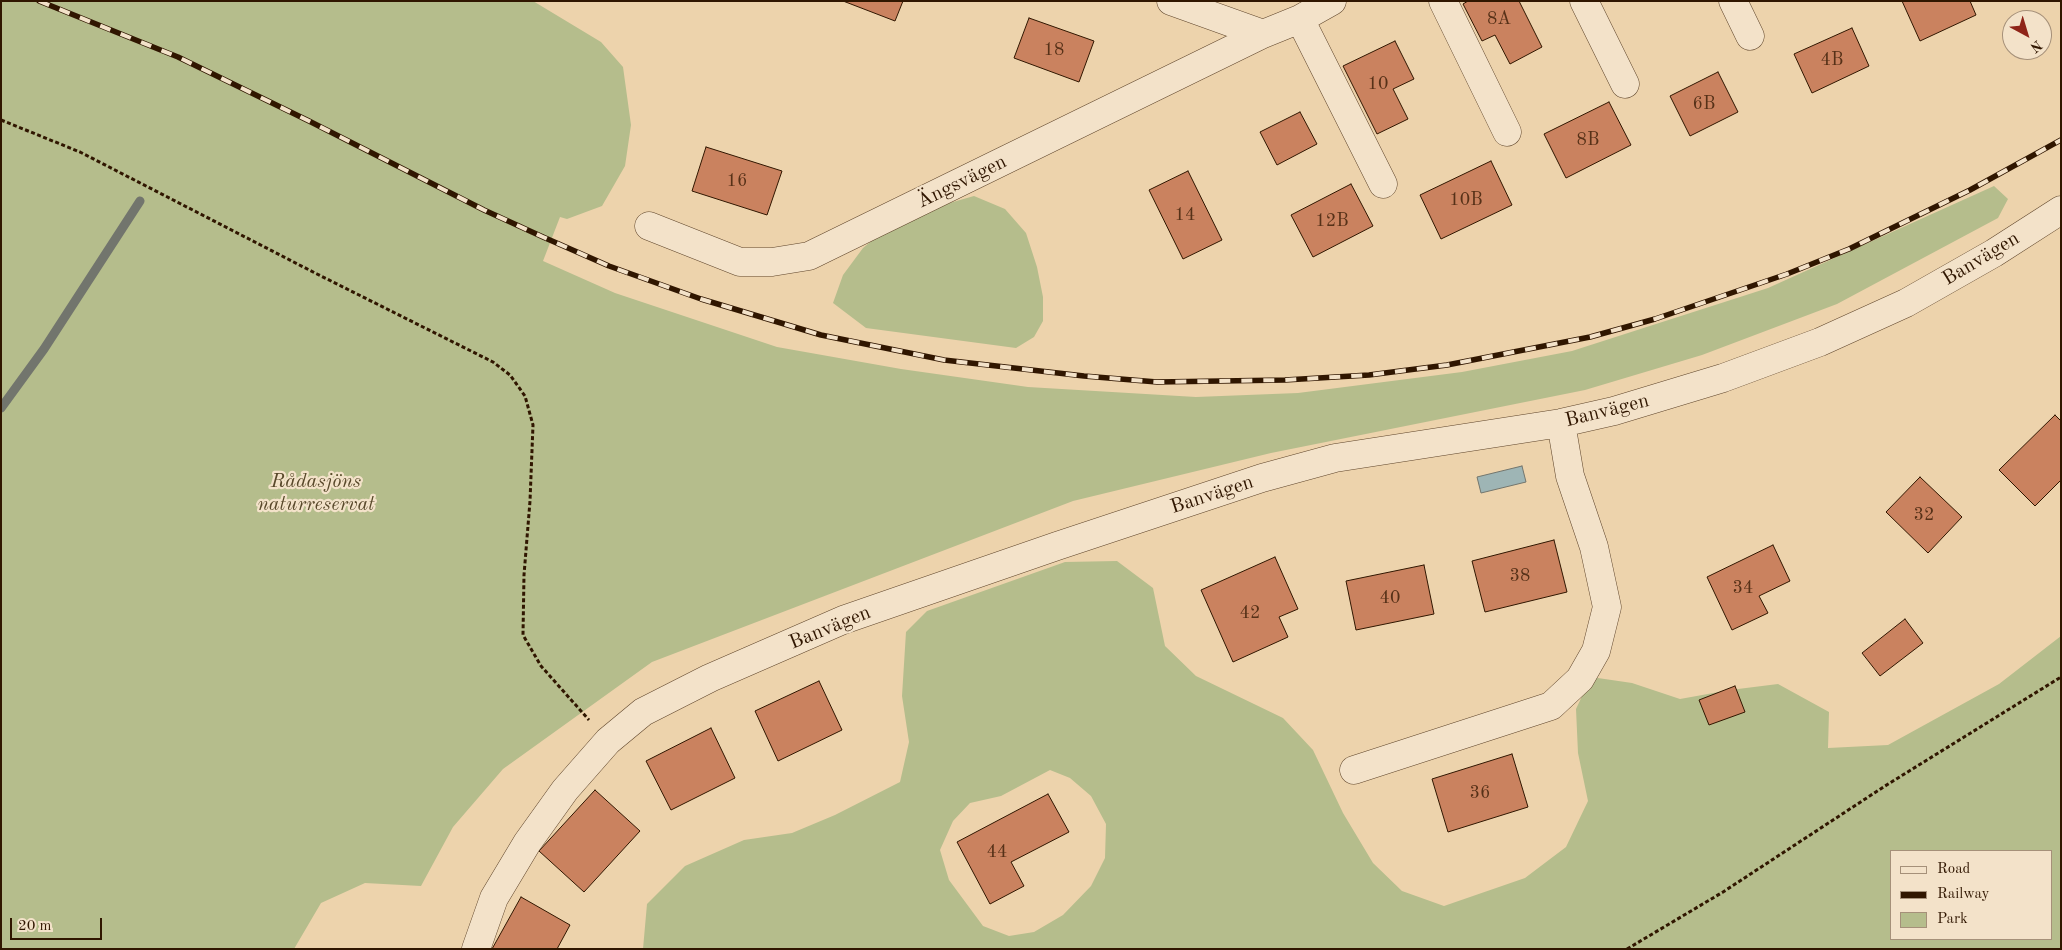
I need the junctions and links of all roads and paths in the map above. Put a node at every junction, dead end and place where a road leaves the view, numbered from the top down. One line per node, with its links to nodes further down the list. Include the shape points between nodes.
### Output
1 (1171, 1): 7 (street)
2 (1332, 1): 6 (street, Ängsvägen)
3 (1443, 1): 11 (street)
4 (1584, 1): 9 (street)
5 (1733, 1): 8 (street)
6 (1300, 19): 7 (street, Ängsvägen); 12 (street)
7 (1263, 34): 14 (street, Ängsvägen, via 809,256 772,262 740,262)
8 (1750, 36)
9 (1625, 84)
10 (1, 120): 17 (path, via 80,152 493,362 510,375 525,396 533,424 523,635 540,666)
11 (1507, 132)
12 (1383, 184)
13 (2061, 210): 15 (street, Banvägen, via 1906,303 1820,342 1724,378 1614,411)
14 (650, 226)
15 (1561, 422): 17 (street, Banvägen, via 1335,458 1262,478 1067,543 834,624 710,678 642,712); 18 (street, via 1570,476 1594,547 1607,607 1596,651 1580,679 1551,706)
16 (2061, 677): 20 (path, via 1884,786 1723,892)
17 (608, 741): 19 (street, Banvägen, via 565,790 527,843 494,898)
18 (1354, 770)
19 (476, 949)
20 (1627, 949)

